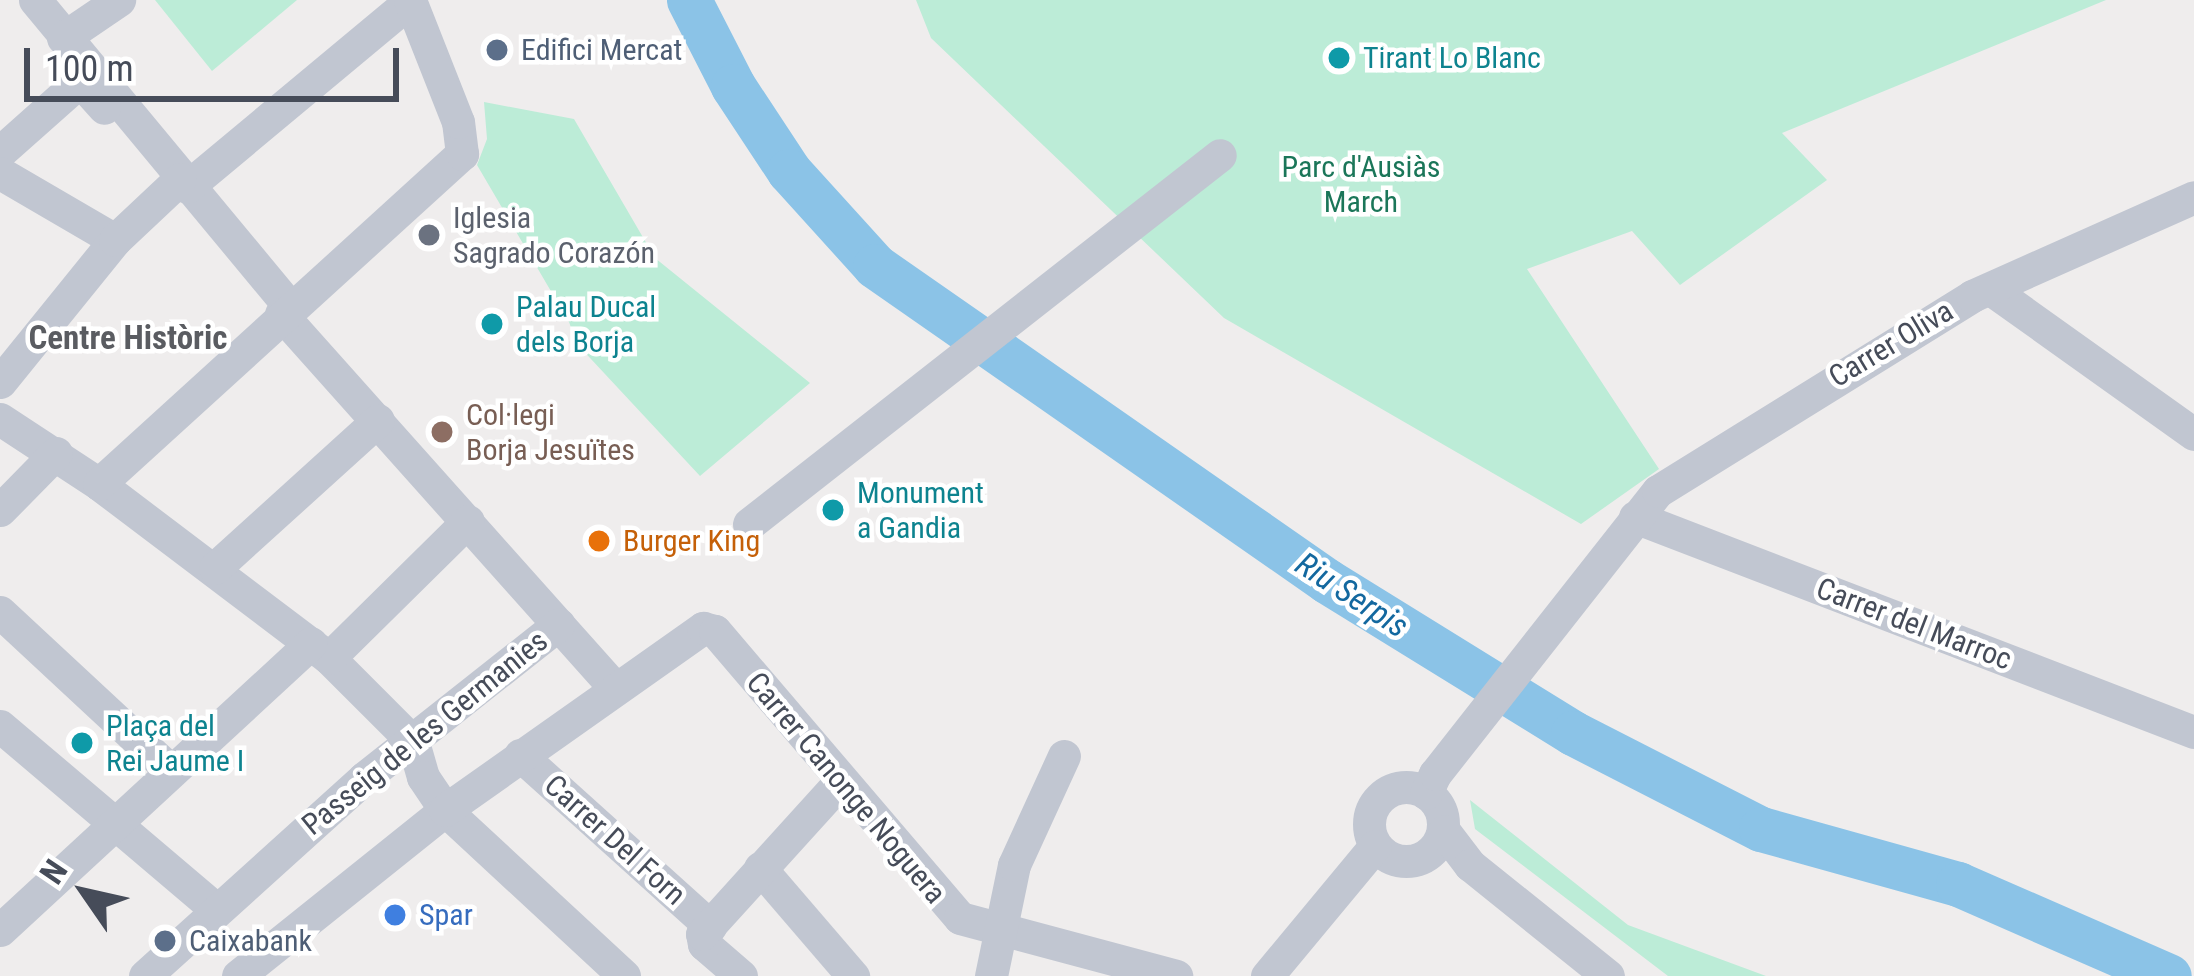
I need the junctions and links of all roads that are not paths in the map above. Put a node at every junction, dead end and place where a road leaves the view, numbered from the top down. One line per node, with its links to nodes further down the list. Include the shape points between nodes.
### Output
1 (35, 0): 4 (street)
2 (119, 0): 4 (street)
3 (410, 0): 9 (street); 13 (street, via 458,122 462,154)
4 (63, 38): 5 (street)
5 (86, 76): 6 (street); 9 (street)
6 (0, 152)
7 (1220, 155): 22 (street)
8 (0, 173): 11 (street)
9 (180, 184): 11 (street); 13 (street)
10 (2194, 197): 12 (street, Carrer Oliva)
11 (115, 240): 14 (street)
12 (1992, 290): 17 (street); 23 (street, Carrer Oliva, via 1791,404 1658,491)
13 (286, 311): 16 (street); 19 (street)
14 (0, 382)
15 (0, 419): 18 (street)
16 (378, 420): 21 (street); 24 (street)
17 (2194, 434)
18 (56, 453): 19 (street); 20 (street)
19 (99, 484): 24 (street)
20 (0, 509)
21 (468, 521): 26 (street); 27 (street)
22 (749, 524)
23 (1626, 527): 30 (street, Carrer del Marroc); 36 (street, Carrer Oliva)
24 (214, 568): 27 (street)
25 (0, 612): 34 (street)
26 (559, 623): 28 (street, Passeig de les Germanies); 31 (street, Passeig de les Germanies)
27 (320, 651): 31 (street); 34 (street)
28 (614, 687): 32 (street); 35 (street, Carrer Canonge Noguera, via 711,628)
29 (0, 726): 38 (street)
30 (2194, 732)
31 (412, 742): 37 (street); 42 (street, Passeig de les Germanies)
32 (520, 755): 37 (street); 45 (street, Carrer Del Forn)
33 (1064, 756): 44 (street, via 1014,865)
34 (171, 771): 38 (street)
35 (840, 782): 41 (street); 44 (street, Carrer Canonge Noguera, via 946,908)
36 (1431, 783): 39 (street, via 1441,809); 40 (street, via 1381,797 1370,815)
37 (445, 810): 49 (street); 50 (street)
38 (115, 821): 42 (street); 43 (street)
39 (1434, 844): 40 (street, via 1404,862); 46 (street, via 1470,865)
40 (1375, 846): 54 (street)
41 (760, 868): 45 (street); 52 (street)
42 (216, 909): 48 (street, Passeig de les Germanies)
43 (0, 930)
44 (998, 930): 47 (street); 53 (street, Carrer Canonge Noguera)
45 (707, 935): 51 (street, Carrer Del Forn)
46 (1589, 970)
47 (993, 975)
48 (146, 976)
49 (238, 976)
50 (624, 976)
51 (741, 976)
52 (853, 976)
53 (1176, 976)
54 (1267, 976)

